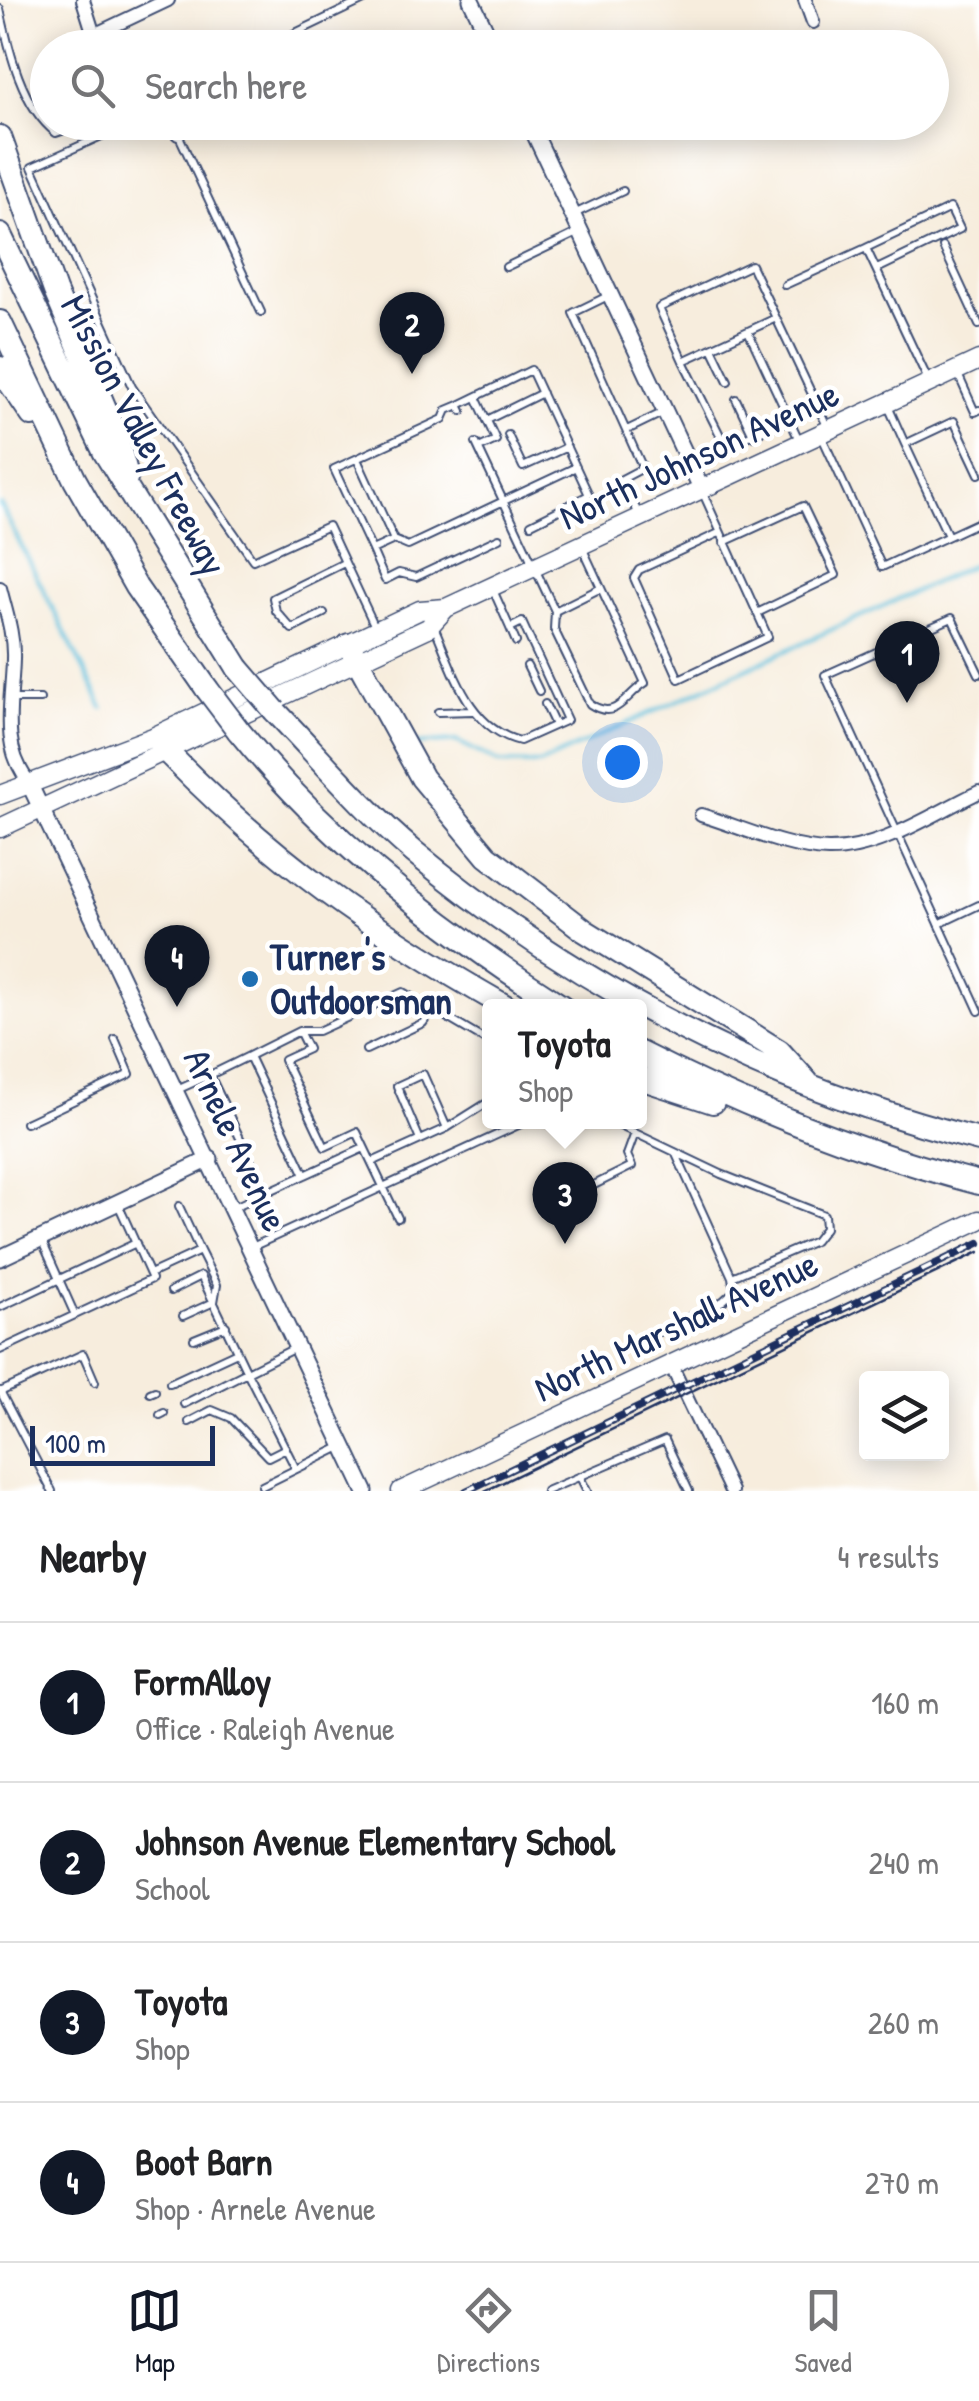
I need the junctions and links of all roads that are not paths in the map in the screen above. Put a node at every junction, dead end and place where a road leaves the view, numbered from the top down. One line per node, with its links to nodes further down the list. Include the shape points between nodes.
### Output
1 (83, 0): 8 (street)
2 (168, 0): 9 (street)
3 (364, 0): 10 (lane)
4 (472, 0): 11 (street)
5 (805, 0): 7 (street)
6 (0, 10): 12 (lane)
7 (813, 22)
8 (92, 30)
9 (105, 30)
10 (302, 30)
11 (486, 30)
12 (30, 102)
13 (0, 137): 62 (highway, via 116,432)
14 (92, 140): 73 (lane, via 32,167 132,388 254,560 328,526)
15 (181, 140): 29 (lane)
16 (537, 140): 18 (street)
17 (623, 191): 18 (lane)
18 (572, 215): 20 (street)
19 (0, 223): 26 (highway)
20 (580, 232): 24 (lane); 28 (street)
21 (0, 235): 26 (highway, Mission Valley Freeway)
22 (866, 248): 25 (lane); 25 (lane, via 950,208 955,218 960,229); 27 (lane)
23 (944, 248): 32 (lane)
24 (506, 267)
25 (876, 270): 40 (lane)
26 (20, 279): 62 (highway, Mission Valley Freeway)
27 (785, 286)
28 (610, 295): 45 (street); 49 (lane, via 573,313)
29 (262, 312)
30 (776, 318): 33 (lane); 36 (lane, via 752,265 705,286 659,308); 50 (lane)
31 (0, 322): 59 (highway, Mission Valley Freeway)
32 (979, 324)
33 (748, 331): 34 (lane); 48 (lane)
34 (712, 348): 36 (lane); 39 (lane)
35 (979, 360): 38 (main road, North Johnson Avenue)
36 (684, 361): 52 (lane, via 723,442 730,446)
37 (0, 368): 59 (highway)
38 (956, 371): 40 (main road, North Johnson Avenue); 46 (lane)
39 (728, 381)
40 (929, 384): 44 (main road, North Johnson Avenue)
41 (542, 394): 42 (lane, via 531,370); 47 (lane); 55 (lane)
42 (476, 397): 47 (lane); 56 (lane, via 447,410 443,420)
43 (736, 399): 52 (lane)
44 (886, 403): 50 (main road, North Johnson Avenue); 54 (lane)
45 (665, 412): 49 (lane); 60 (street)
46 (978, 414)
47 (487, 420): 61 (lane, via 496,440 478,445)
48 (790, 420): 52 (lane); 53 (lane)
49 (627, 430): 63 (lane, via 641,469 622,479)
50 (824, 432): 53 (main road, North Johnson Avenue); 67 (lane, via 882,567)
51 (508, 435): 55 (lane, via 523,468)
52 (754, 436)
53 (801, 443): 60 (main road, North Johnson Avenue)
54 (906, 444): 58 (lane, via 954,421); 67 (lane)
55 (567, 447): 57 (lane)
56 (357, 458): 69 (lane); 72 (lane, via 334,470)
57 (576, 467): 61 (lane); 65 (lane, via 589,495)
58 (979, 474)
59 (76, 480): 107 (highway, Mission Valley Freeway, bridge, via 136,587 287,791 508,973)
60 (702, 490): 63 (main road, North Johnson Avenue); 66 (lane)
61 (504, 501): 69 (lane, via 408,546); 74 (lane)
62 (138, 513): 108 (highway, Mission Valley Freeway, bridge, via 238,668 413,851 516,926)
63 (640, 518): 71 (main road, North Johnson Avenue)
64 (979, 522): 67 (lane)
65 (531, 524)
66 (720, 533): 70 (lane); 81 (lane, via 638,570 634,578 680,679 768,637)
67 (948, 536)
68 (500, 538): 72 (lane, via 416,577 400,573 385,580)
69 (394, 540): 72 (lane)
70 (724, 542): 81 (lane); 81 (lane, via 803,506 836,575)
71 (581, 546): 74 (main road, North Johnson Avenue); 77 (lane)
72 (372, 550)
73 (344, 563): 80 (lane, via 272,598 292,629); 84 (lane)
74 (535, 567): 75 (main road, North Johnson Avenue); 79 (lane)
75 (492, 587): 78 (main road, North Johnson Avenue); 83 (lane)
76 (0, 588): 90 (street, Arnele Avenue, via 11,630)
77 (601, 588): 79 (lane); 79 (lane, via 645,683 616,709 590,704 554,629)
78 (446, 608): 82 (main road, North Johnson Avenue); 84 (main road, North Johnson Avenue, via 420,610)
79 (555, 610)
80 (324, 613)
81 (756, 613)
82 (432, 623): 86 (main road, North Johnson Avenue); 93 (lane)
83 (510, 628): 85 (lane); 95 (lane, via 522,622 567,720)
84 (378, 631): 86 (main road, North Johnson Avenue)
85 (516, 642)
86 (353, 654): 96 (main road, North Johnson Avenue); 97 (main road, North Johnson Avenue); 120 (highway, via 422,778 487,856 585,931 779,1051)
87 (527, 666): 89 (lane)
88 (979, 674): 103 (lane, via 952,618 825,674)
89 (539, 691)
90 (8, 698): 91 (lane); 97 (street, Arnele Avenue, via 8,736)
91 (40, 699)
92 (545, 704): 95 (lane)
93 (474, 711): 94 (lane); 95 (lane, via 496,733 520,741)
94 (438, 712)
95 (555, 725)
96 (166, 751): 100 (main road, North Johnson Avenue); 106 (highway, via 254,838 330,899)
97 (28, 781): 99 (main road, North Johnson Avenue); 100 (street, Arnele Avenue)
98 (979, 792): 103 (street)
99 (0, 795)
100 (42, 809): 102 (main road, North Johnson Avenue); 121 (street, Arnele Avenue)
101 (701, 815): 103 (street, via 826,850 854,848)
102 (0, 828)
103 (896, 831): 105 (lane)
104 (979, 905): 105 (lane)
105 (939, 924): 111 (lane)
106 (494, 999)
107 (550, 999)
108 (634, 999)
109 (647, 1007): 120 (highway, Mission Valley Freeway, bridge)
110 (433, 1009): 112 (lane, via 403,992 318,1031); 113 (lane); 115 (lane, via 422,1023)
111 (979, 1011)
112 (299, 1031): 116 (lane); 131 (lane, via 308,1049 284,1060 325,1147 357,1132)
113 (482, 1037)
114 (115, 1039): 123 (lane, via 130,1074)
115 (366, 1050)
116 (249, 1056): 118 (lane); 135 (lane)
117 (647, 1057): 125 (highway)
118 (210, 1075): 121 (lane); 138 (lane)
119 (647, 1080): 125 (highway)
120 (813, 1089): 130 (highway, Mission Valley Freeway)
121 (177, 1090): 133 (street, Arnele Avenue)
122 (482, 1106): 124 (lane)
123 (26, 1123)
124 (447, 1128): 129 (lane); 129 (lane, via 423,1074 397,1086)
125 (804, 1128): 136 (highway, via 876,1156)
126 (509, 1129): 137 (lane)
127 (627, 1129): 128 (lane)
128 (635, 1133): 132 (lane); 139 (lane, via 627,1155 632,1166)
129 (420, 1140): 134 (lane)
130 (979, 1140)
131 (364, 1148): 134 (lane); 135 (lane)
132 (675, 1152): 151 (lane); 151 (lane, via 824,1215 825,1228 815,1241)
133 (210, 1158): 140 (street); 142 (street, Arnele Avenue)
134 (372, 1162): 137 (lane)
135 (305, 1175): 138 (lane)
136 (979, 1183)
137 (383, 1186): 143 (lane); 147 (lane)
138 (265, 1192): 142 (lane)
139 (580, 1192)
140 (118, 1202): 145 (street); 146 (lane)
141 (179, 1206): 148 (lane)
142 (233, 1208): 147 (street, Arnele Avenue)
143 (398, 1218)
144 (979, 1220): 164 (main road, North Marshall Avenue)
145 (41, 1239): 149 (street); 152 (lane)
146 (136, 1243): 150 (lane); 152 (lane)
147 (251, 1248): 161 (street, Arnele Avenue)
148 (200, 1251): 150 (lane); 154 (lane, via 218,1285)
149 (0, 1258)
150 (150, 1274): 156 (lane)
151 (732, 1277): 160 (lane, via 734,1291 723,1301)
152 (59, 1279): 155 (lane); 156 (lane)
153 (171, 1291): 154 (lane, via 201,1276)
154 (214, 1302): 157 (lane); 158 (lane)
155 (0, 1307)
156 (74, 1315): 162 (lane)
157 (183, 1316)
158 (226, 1326): 159 (lane); 163 (lane)
159 (194, 1339)
160 (640, 1341)
161 (298, 1347): 165 (lane); 171 (street, Arnele Avenue)
162 (0, 1350)
163 (238, 1352): 165 (lane); 167 (lane)
164 (672, 1365): 178 (main road, North Marshall Avenue); 182 (street)
165 (247, 1372): 169 (lane); 172 (lane)
166 (95, 1382): 168 (lane, via 83,1354)
167 (170, 1384)
168 (0, 1392): 176 (lane)
169 (184, 1404)
170 (189, 1422): 172 (lane, via 212,1410 232,1418 268,1456)
171 (344, 1446): 173 (lane); 177 (street, Arnele Avenue)
172 (286, 1448): 173 (lane)
173 (296, 1469): 175 (lane)
174 (582, 1479): 179 (lane); 180 (lane); 181 (lane, via 665,1440)
175 (262, 1486)
176 (52, 1491)
177 (365, 1491)
178 (402, 1491)
179 (546, 1491)
180 (587, 1491)
181 (689, 1491)
182 (731, 1491)

